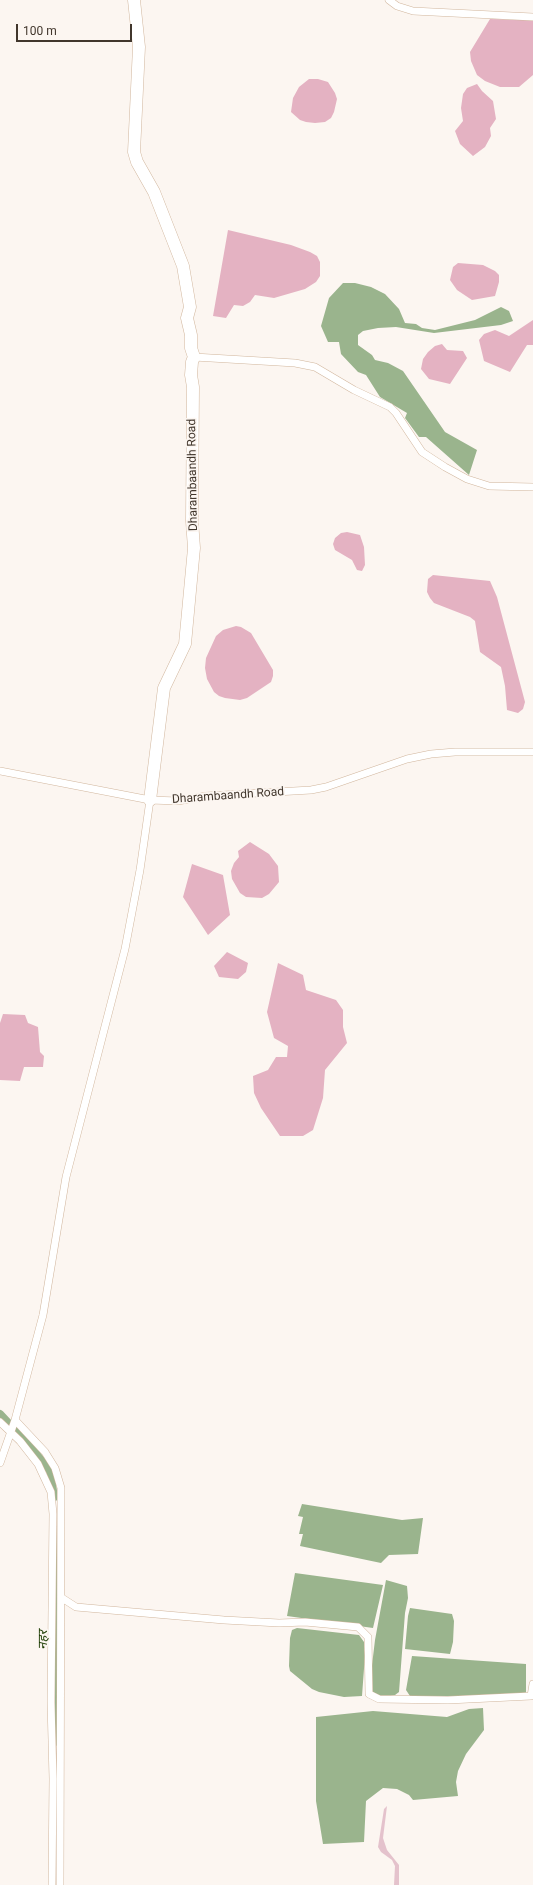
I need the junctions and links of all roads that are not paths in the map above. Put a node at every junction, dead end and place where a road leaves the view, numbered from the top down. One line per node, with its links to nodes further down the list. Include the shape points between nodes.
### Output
1 (134, 0): 4 (main road, Dharambaandh Road, via 139,47 134,152 154,192 183,266 190,307 187,318)
2 (389, 0): 3 (street, via 397,6 413,11)
3 (533, 17)
4 (194, 357): 5 (street, via 315,367 390,407 422,452 445,467 467,479 489,486); 8 (main road, Dharambaandh Road, via 191,375 194,548 185,644 164,688)
5 (533, 487)
6 (533, 752): 8 (street, Dharambaandh Road, via 431,754 416,756 347,781 310,790 206,796 178,801)
7 (0, 771): 8 (street)
8 (150, 800): 9 (street, via 125,949 66,1177 43,1315)
9 (14, 1421): 11 (street); 13 (street, via 45,1452 55,1468 61,1488)
10 (0, 1422): 11 (street)
11 (10, 1431): 12 (street); 15 (street, via 38,1464 51,1492)
12 (0, 1463)
13 (62, 1598): 14 (street, via 76,1607 224,1620 305,1622 358,1627 368,1638 369,1694 379,1699 448,1700 531,1696); 16 (street)
14 (533, 1684)
15 (52, 1885)
16 (60, 1885)

